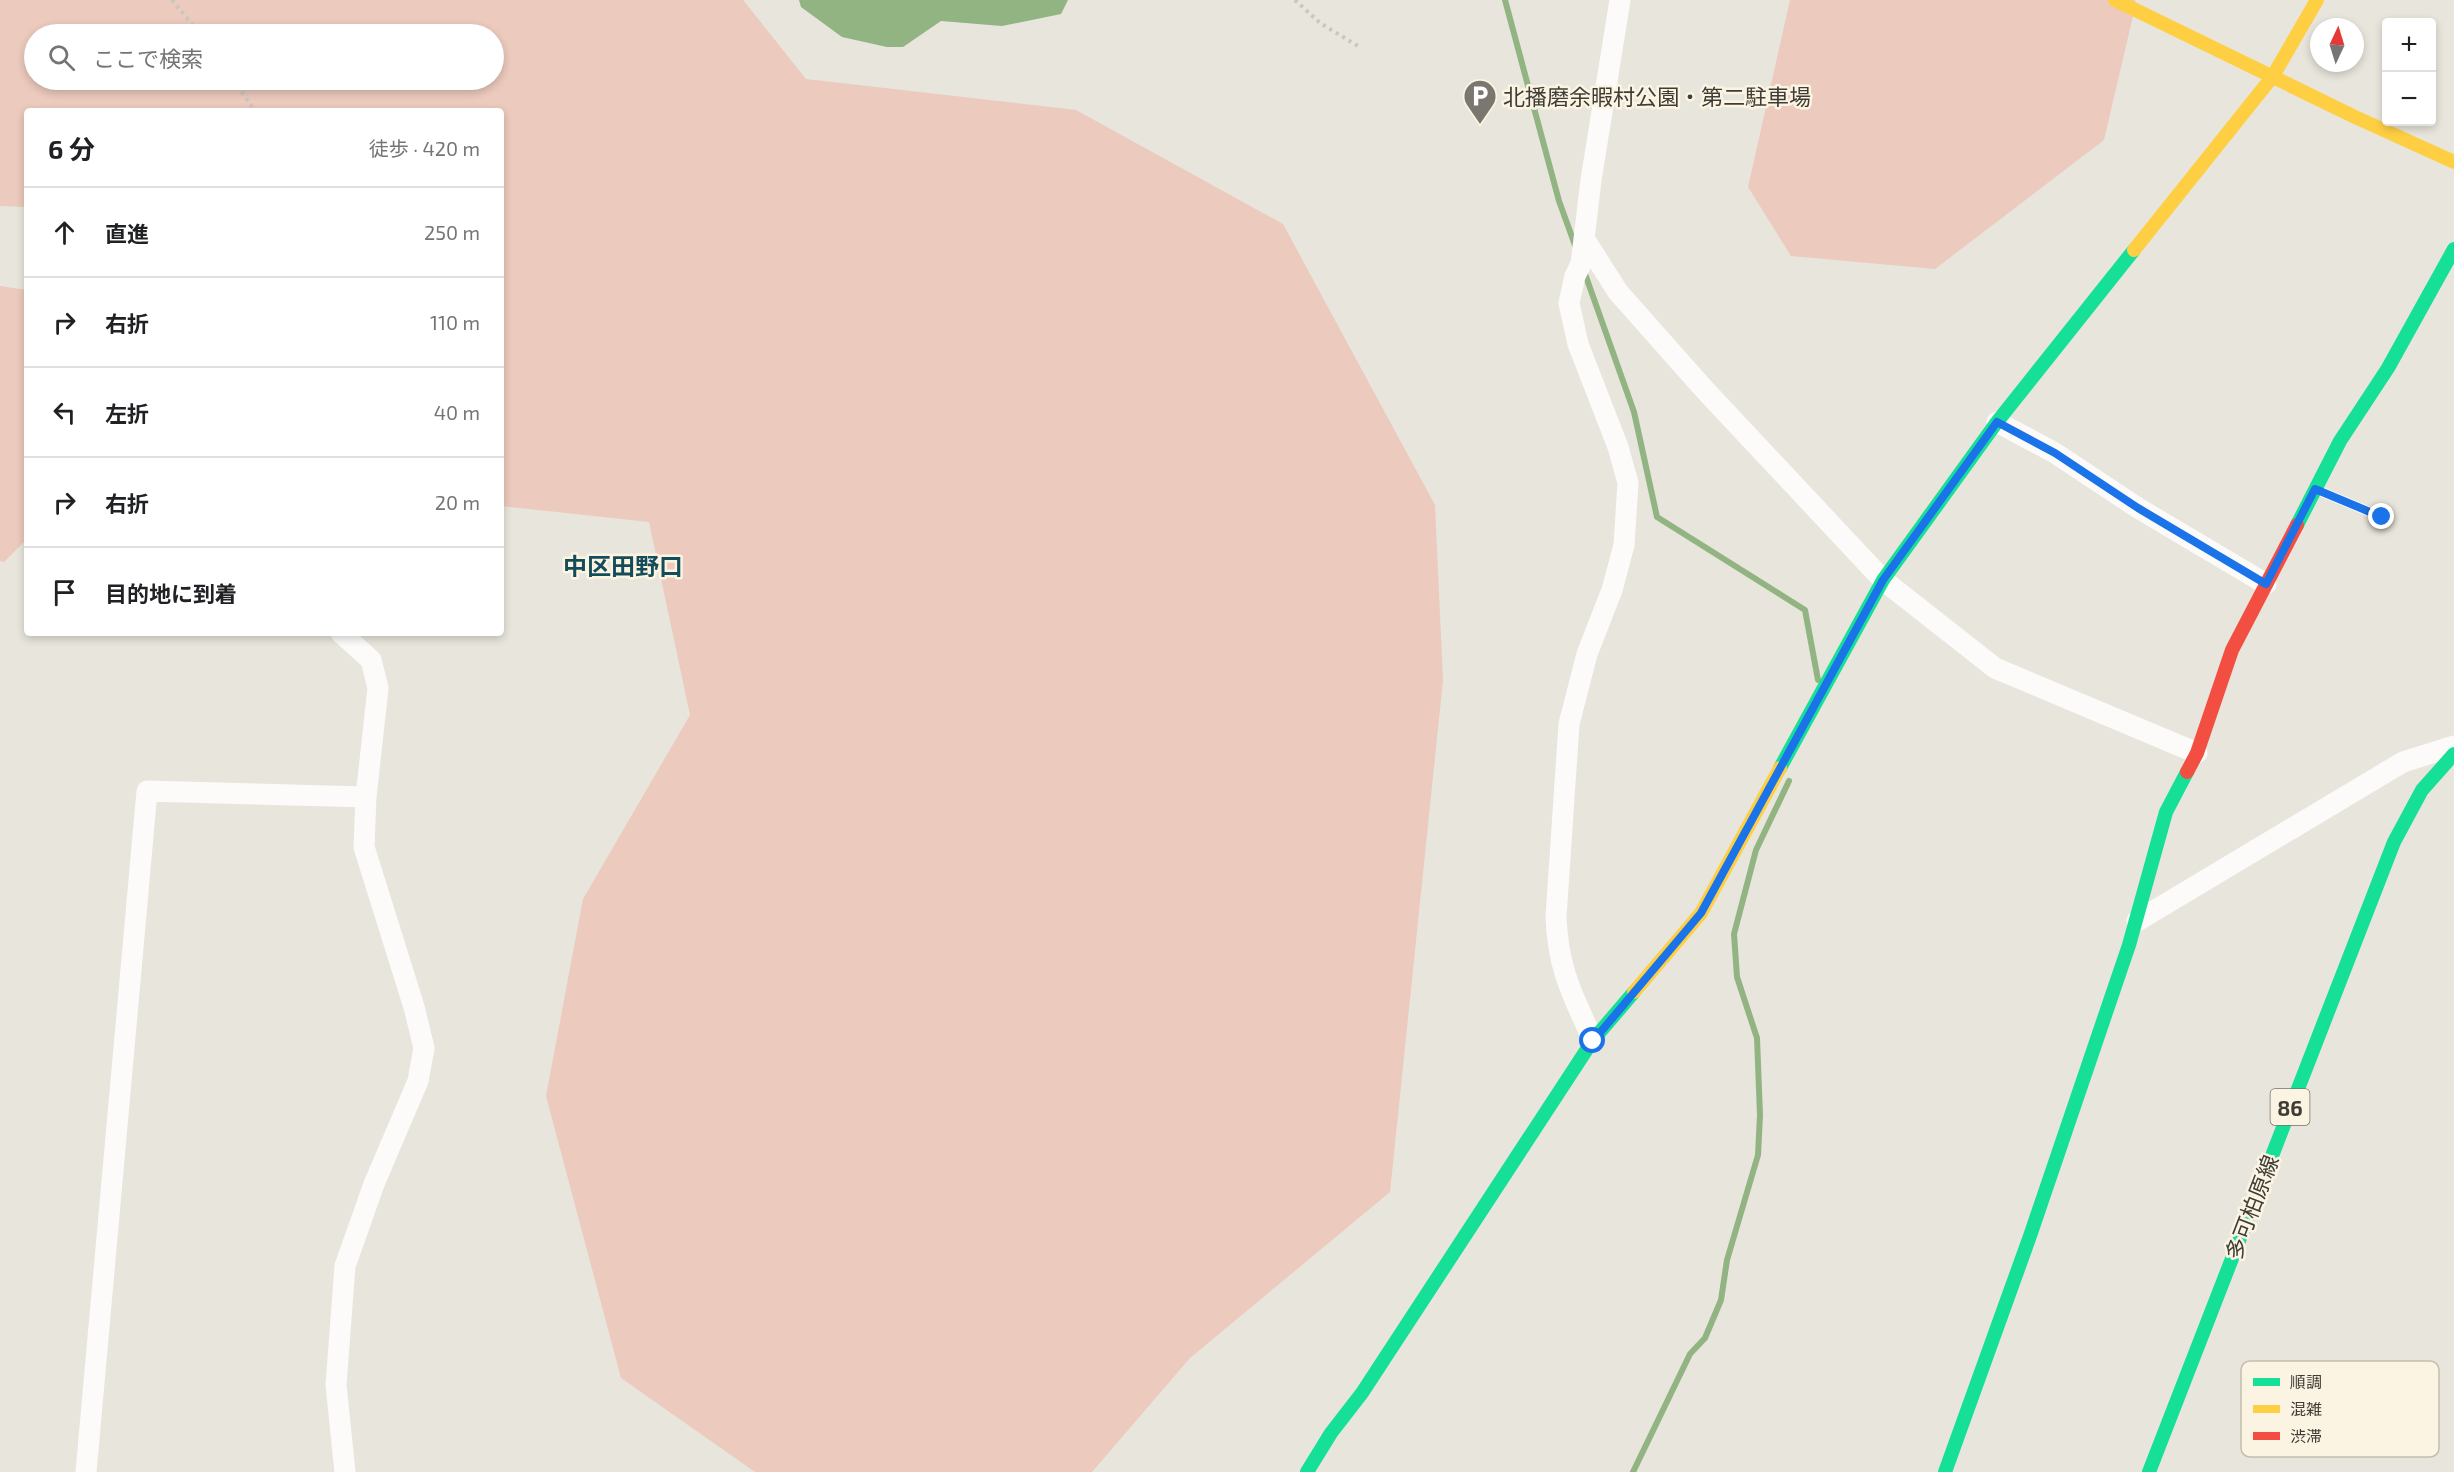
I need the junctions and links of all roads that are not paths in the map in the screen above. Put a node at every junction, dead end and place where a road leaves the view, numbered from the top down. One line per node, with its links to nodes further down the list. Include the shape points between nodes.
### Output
1 (1620, 0): 6 (street)
2 (2115, 0): 4 (street)
3 (2317, 0): 4 (street)
4 (2273, 76): 5 (street); 8 (street)
5 (2454, 162)
6 (1585, 240): 11 (street, via 1618,292); 19 (street, via 1569,303 1578,344 1628,483 1624,545 1612,590 1587,654 1569,724 1556,917 1557,948 1566,982)
7 (2454, 249): 9 (street)
8 (1997, 422): 11 (street); 12 (street, via 2055,453)
9 (2315, 489): 10 (lane); 12 (street)
10 (2382, 517)
11 (1883, 580): 15 (street, via 1995,668); 19 (street, via 1701,913)
12 (2266, 584): 15 (street, via 2232,650)
13 (344, 636): 17 (street, via 371,660 378,688)
14 (2454, 746): 18 (street, via 2403,762)
15 (2197, 753): 18 (street, via 2166,812)
16 (2454, 754): 24 (street, 多可柏原線 / 86, via 2422,790 2394,842)
17 (366, 797): 20 (street, via 147,791); 21 (street, via 364,847 424,1048 418,1081 374,1184 345,1266 336,1384)
18 (2137, 921): 23 (street)
19 (1593, 1041): 22 (street)
20 (86, 1472)
21 (345, 1472)
22 (1307, 1472)
23 (1945, 1472)
24 (2149, 1472)

